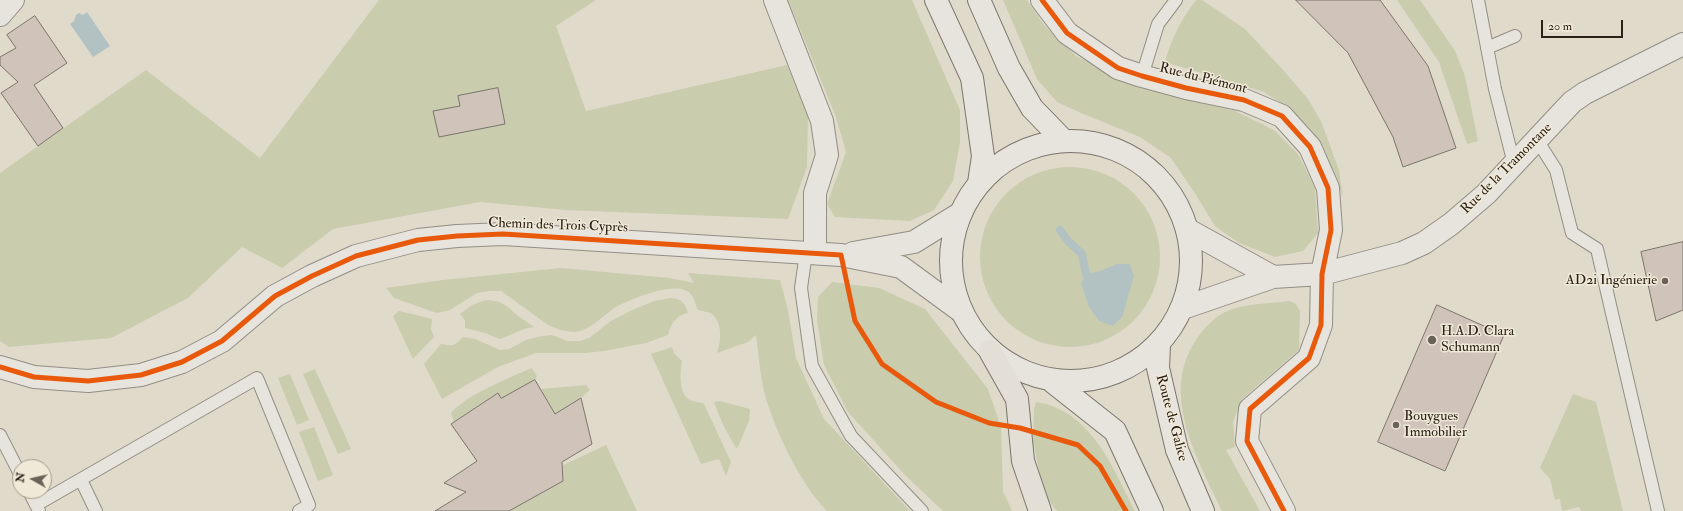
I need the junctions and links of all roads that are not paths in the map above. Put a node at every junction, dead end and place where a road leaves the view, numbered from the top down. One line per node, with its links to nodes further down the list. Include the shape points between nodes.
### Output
1 (13, 0): 8 (street)
2 (774, 0): 19 (street, via 822,121 827,155 815,192)
3 (936, 0): 16 (street, via 972,78 983,156)
4 (979, 0): 13 (street, via 1009,68 1032,108)
5 (1042, 0): 12 (street, Rue du Piémont, via 1067,33 1118,68)
6 (1176, 0): 12 (lane, via 1158,24)
7 (1478, 0): 11 (lane)
8 (0, 15)
9 (1515, 36): 11 (lane)
10 (1683, 44): 14 (street, Rue de la Tramontane, via 1572,102)
11 (1487, 48): 15 (lane)
12 (1142, 76): 21 (street, Rue du Piémont, via 1244,100 1282,116 1310,147 1328,188 1330,230)
13 (1063, 140): 16 (street, via 1030,148 999,164); 18 (street, via 1101,144 1134,157 1162,181 1181,209)
14 (1537, 140): 15 (street, Rue de la Tramontane); 41 (lane, via 1556,170 1572,233 1598,249)
15 (1514, 164): 21 (street, Rue de la Tramontane, via 1486,194 1451,224 1424,242 1402,253)
16 (979, 183): 17 (street)
17 (961, 213): 20 (street, Chemin des Trois Cyprès, via 914,242); 24 (street, via 951,246 951,279)
18 (1188, 230): 22 (street); 23 (street, via 1192,266)
19 (810, 253): 20 (street, Chemin des Trois Cyprès); 27 (street, Chemin des Trois Cyprès, via 503,234 418,240 356,256 312,276 275,296 222,341 182,362 141,375 88,381 34,377); 36 (lane, via 801,288 812,366 851,436)
20 (840, 255): 24 (street, Chemin des Trois Cyprès, via 900,267)
21 (1322, 274): 22 (street, Rue de la Tramontane); 40 (street, Rue du Piémont, via 1321,325 1309,358 1250,409 1247,441)
22 (1273, 277): 23 (street, Rue de la Tramontane)
23 (1183, 308): 25 (street)
24 (961, 310): 26 (street)
25 (1159, 345): 28 (street, via 1121,372 1093,381); 39 (street, Route de Galice, via 1158,368 1177,450)
26 (990, 351): 28 (street, via 1021,372); 37 (highway, via 1017,399 1024,461)
27 (0, 367)
28 (1053, 382): 38 (street, via 1115,431)
29 (0, 435): 30 (lane)
30 (12, 459)
31 (81, 480): 33 (lane); 34 (lane); 35 (lane, via 257,378 309,505)
32 (33, 499): 33 (lane)
33 (38, 508)
34 (96, 511)
35 (299, 511)
36 (922, 511)
37 (1040, 511)
38 (1152, 511)
39 (1203, 511)
40 (1284, 511)
41 (1658, 511)

